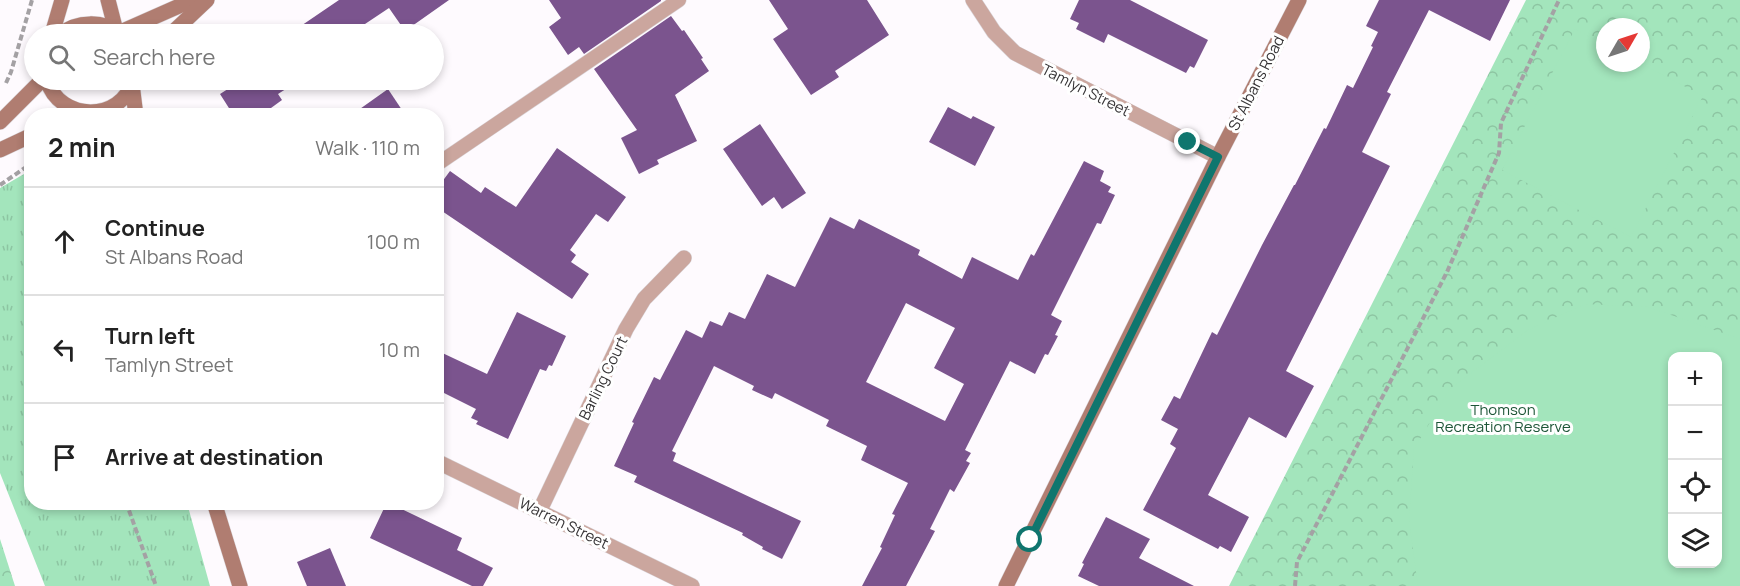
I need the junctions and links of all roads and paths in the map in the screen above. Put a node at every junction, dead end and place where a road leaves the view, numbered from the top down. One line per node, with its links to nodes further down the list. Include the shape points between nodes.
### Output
1 (32, 0): 10 (path)
2 (62, 0): 11 (street)
3 (108, 0): 12 (street)
4 (193, 0): 13 (street)
5 (207, 0): 14 (street)
6 (680, 0): 28 (lane)
7 (973, 0): 27 (street, Tamlyn Street, via 994,32 1015,53)
8 (1299, 0): 27 (street, St Albans Road)
9 (1559, 0): 40 (path, via 1501,123 1499,153 1447,272 1297,562)
10 (25, 24)
11 (55, 24)
12 (115, 24)
13 (138, 24)
14 (182, 24)
15 (24, 27): 16 (path)
16 (4, 87)
17 (32, 90): 24 (street)
18 (53, 90): 21 (street)
19 (128, 90): 22 (street)
20 (134, 90): 23 (street)
21 (69, 108)
22 (109, 108)
23 (135, 108)
24 (0, 122)
25 (24, 139): 26 (street)
26 (0, 150)
27 (1218, 157): 39 (street, St Albans Road)
28 (444, 160)
29 (24, 169): 30 (path)
30 (0, 185)
31 (684, 258): 35 (street, Barling Court, via 644,299 626,328)
32 (444, 465): 35 (street, Warren Street)
33 (129, 510): 36 (path)
34 (216, 510): 37 (street)
35 (540, 510): 38 (street, Warren Street)
36 (156, 586)
37 (240, 586)
38 (692, 586)
39 (1006, 586)
40 (1295, 586)

